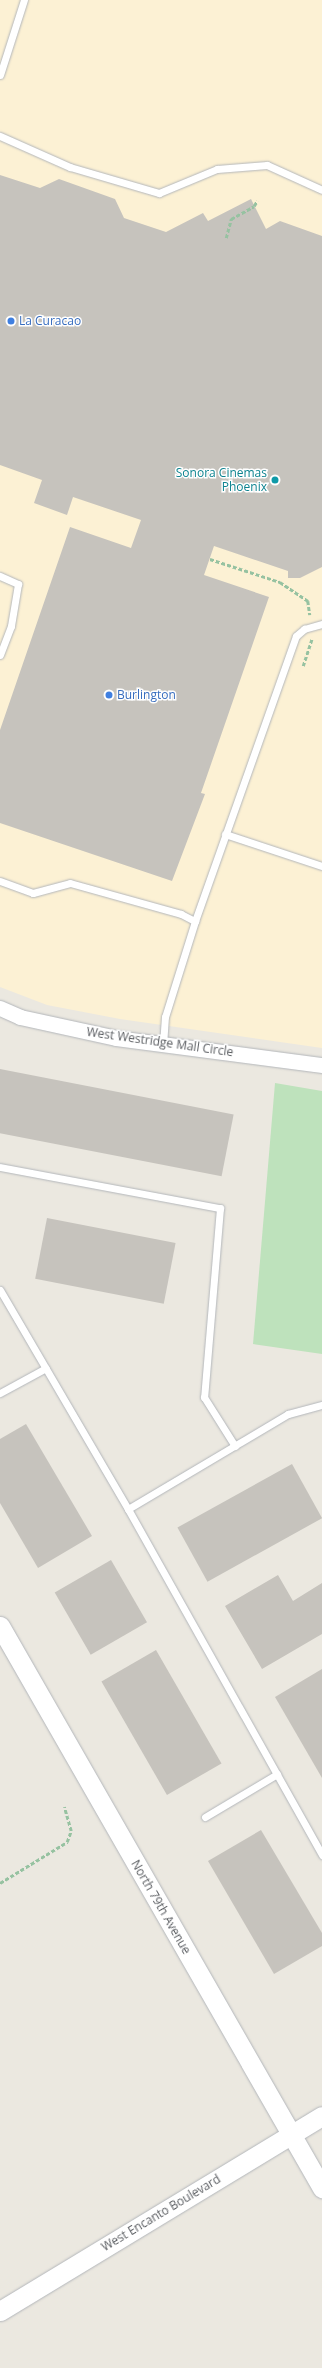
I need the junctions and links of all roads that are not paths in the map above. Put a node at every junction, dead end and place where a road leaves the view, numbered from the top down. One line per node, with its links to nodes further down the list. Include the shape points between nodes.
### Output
1 (24, 0): 2 (lane)
2 (0, 75)
3 (0, 136): 4 (lane, via 70,166 159,193 217,169 267,165)
4 (322, 190)
5 (0, 576): 7 (lane, via 18,584 11,626)
6 (322, 624): 8 (lane, via 304,629 296,636)
7 (0, 655)
8 (225, 834): 9 (lane); 11 (lane)
9 (322, 866)
10 (0, 882): 11 (lane, via 33,893 70,883 181,914)
11 (195, 922): 13 (lane, via 165,1017)
12 (0, 1008): 13 (street, West Westridge Mall Circle, via 20,1018)
13 (163, 1045): 14 (street, West Westridge Mall Circle)
14 (322, 1065)
15 (0, 1167): 20 (lane, via 220,1208 204,1398)
16 (0, 1290): 17 (lane)
17 (46, 1368): 18 (lane); 21 (lane)
18 (0, 1393)
19 (322, 1405): 20 (lane, via 288,1414)
20 (235, 1446): 21 (lane)
21 (128, 1509): 23 (lane)
22 (0, 1626): 27 (street, North 79th Avenue)
23 (277, 1774): 24 (lane); 25 (lane)
24 (205, 1817)
25 (322, 1855)
26 (322, 2116): 27 (street, West Encanto Boulevard)
27 (291, 2135): 28 (street, North 79th Avenue); 29 (street, West Encanto Boulevard)
28 (322, 2188)
29 (0, 2311)

